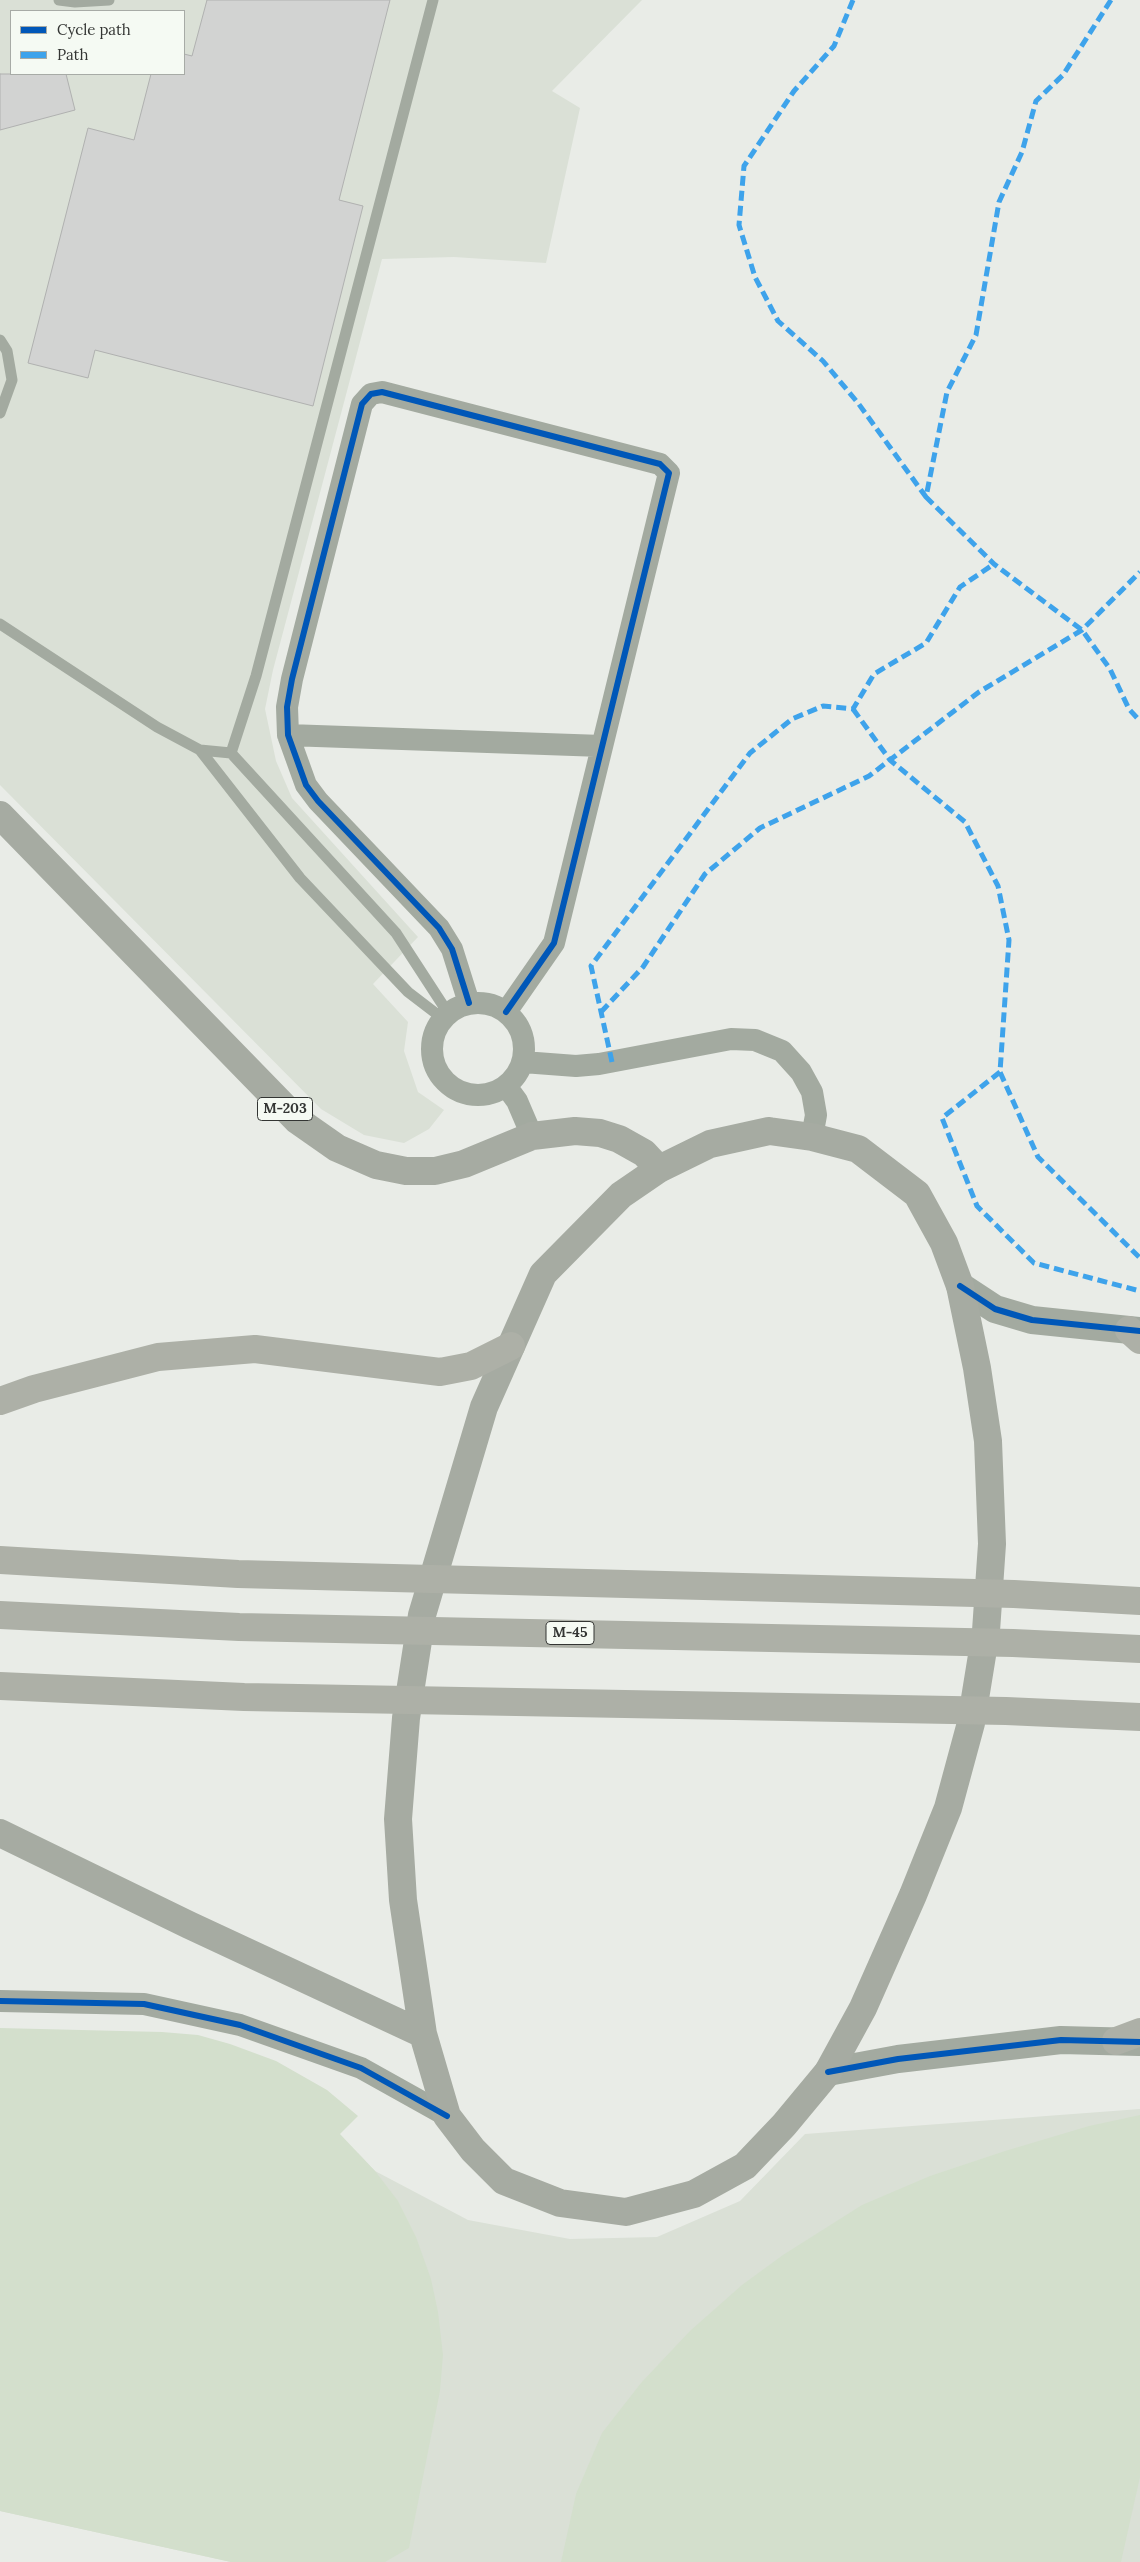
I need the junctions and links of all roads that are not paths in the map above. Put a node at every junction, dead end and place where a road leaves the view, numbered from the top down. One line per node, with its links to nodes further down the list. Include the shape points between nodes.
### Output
1 (59, 0): 2 (lane)
2 (109, 0)
3 (433, 0): 10 (lane, via 256,676)
4 (0, 340): 5 (lane, via 7,350 12,380)
5 (0, 413)
6 (0, 624): 9 (lane, via 157,728)
7 (288, 735): 8 (street); 8 (street, via 287,707 292,679 362,404 371,394 382,392 660,464 669,473); 12 (street, via 306,785 318,801 439,928 452,949)
8 (602, 746): 13 (street, via 554,943)
9 (200, 750): 10 (lane); 14 (lane, via 300,878 408,992)
10 (231, 753): 14 (lane, via 396,933)
11 (0, 815): 17 (main road, M-203, via 297,1120 337,1148 376,1165 406,1171 435,1171 464,1164)
12 (468, 1003): 13 (street, via 494,1005); 14 (street)
13 (506, 1012): 15 (street, via 522,1034)
14 (445, 1016): 16 (street, via 434,1031 431,1046 439,1075 449,1086 463,1093 485,1095)
15 (523, 1062): 16 (street); 18 (street, via 576,1066 599,1064 731,1039 755,1040 782,1051 801,1072 812,1092 816,1115)
16 (506, 1086): 17 (street, via 520,1107)
17 (532, 1136): 19 (main road, M-203, via 575,1130 600,1133 620,1139 644,1153)
18 (812, 1136): 19 (main road, via 769,1131 710,1144); 20 (main road, via 858,1150 917,1194 944,1242)
19 (659, 1169): 22 (main road, via 621,1195 543,1274)
20 (960, 1286): 21 (street, via 995,1309 1032,1320); 36 (main road, via 988,1441 992,1544 986,1631 971,1723 948,1808 913,1895 863,2008)
21 (1136, 1334)
22 (512, 1346): 23 (highway, via 471,1366 440,1372 255,1349 158,1357); 34 (main road, via 484,1407 450,1516 422,1615 406,1718 398,1818 403,1900)
23 (0, 1401)
24 (0, 1560): 25 (highway, via 248,1574 1014,1594)
25 (1140, 1601)
26 (0, 1614): 27 (highway, M-45, via 239,1627 1013,1643)
27 (1140, 1649)
28 (0, 1686): 29 (highway)
29 (244, 1697): 30 (highway); 31 (highway, via 997,1711)
30 (0, 1705)
31 (1140, 1717)
32 (0, 1833): 34 (main road)
33 (0, 2001): 37 (street, via 144,2004 240,2025 361,2068)
34 (423, 2034): 37 (main road)
35 (1132, 2038): 36 (street, via 1061,2040 898,2059)
36 (828, 2072): 37 (main road, via 745,2166 694,2194 626,2212 560,2203 504,2181 473,2150)
37 (447, 2116)

